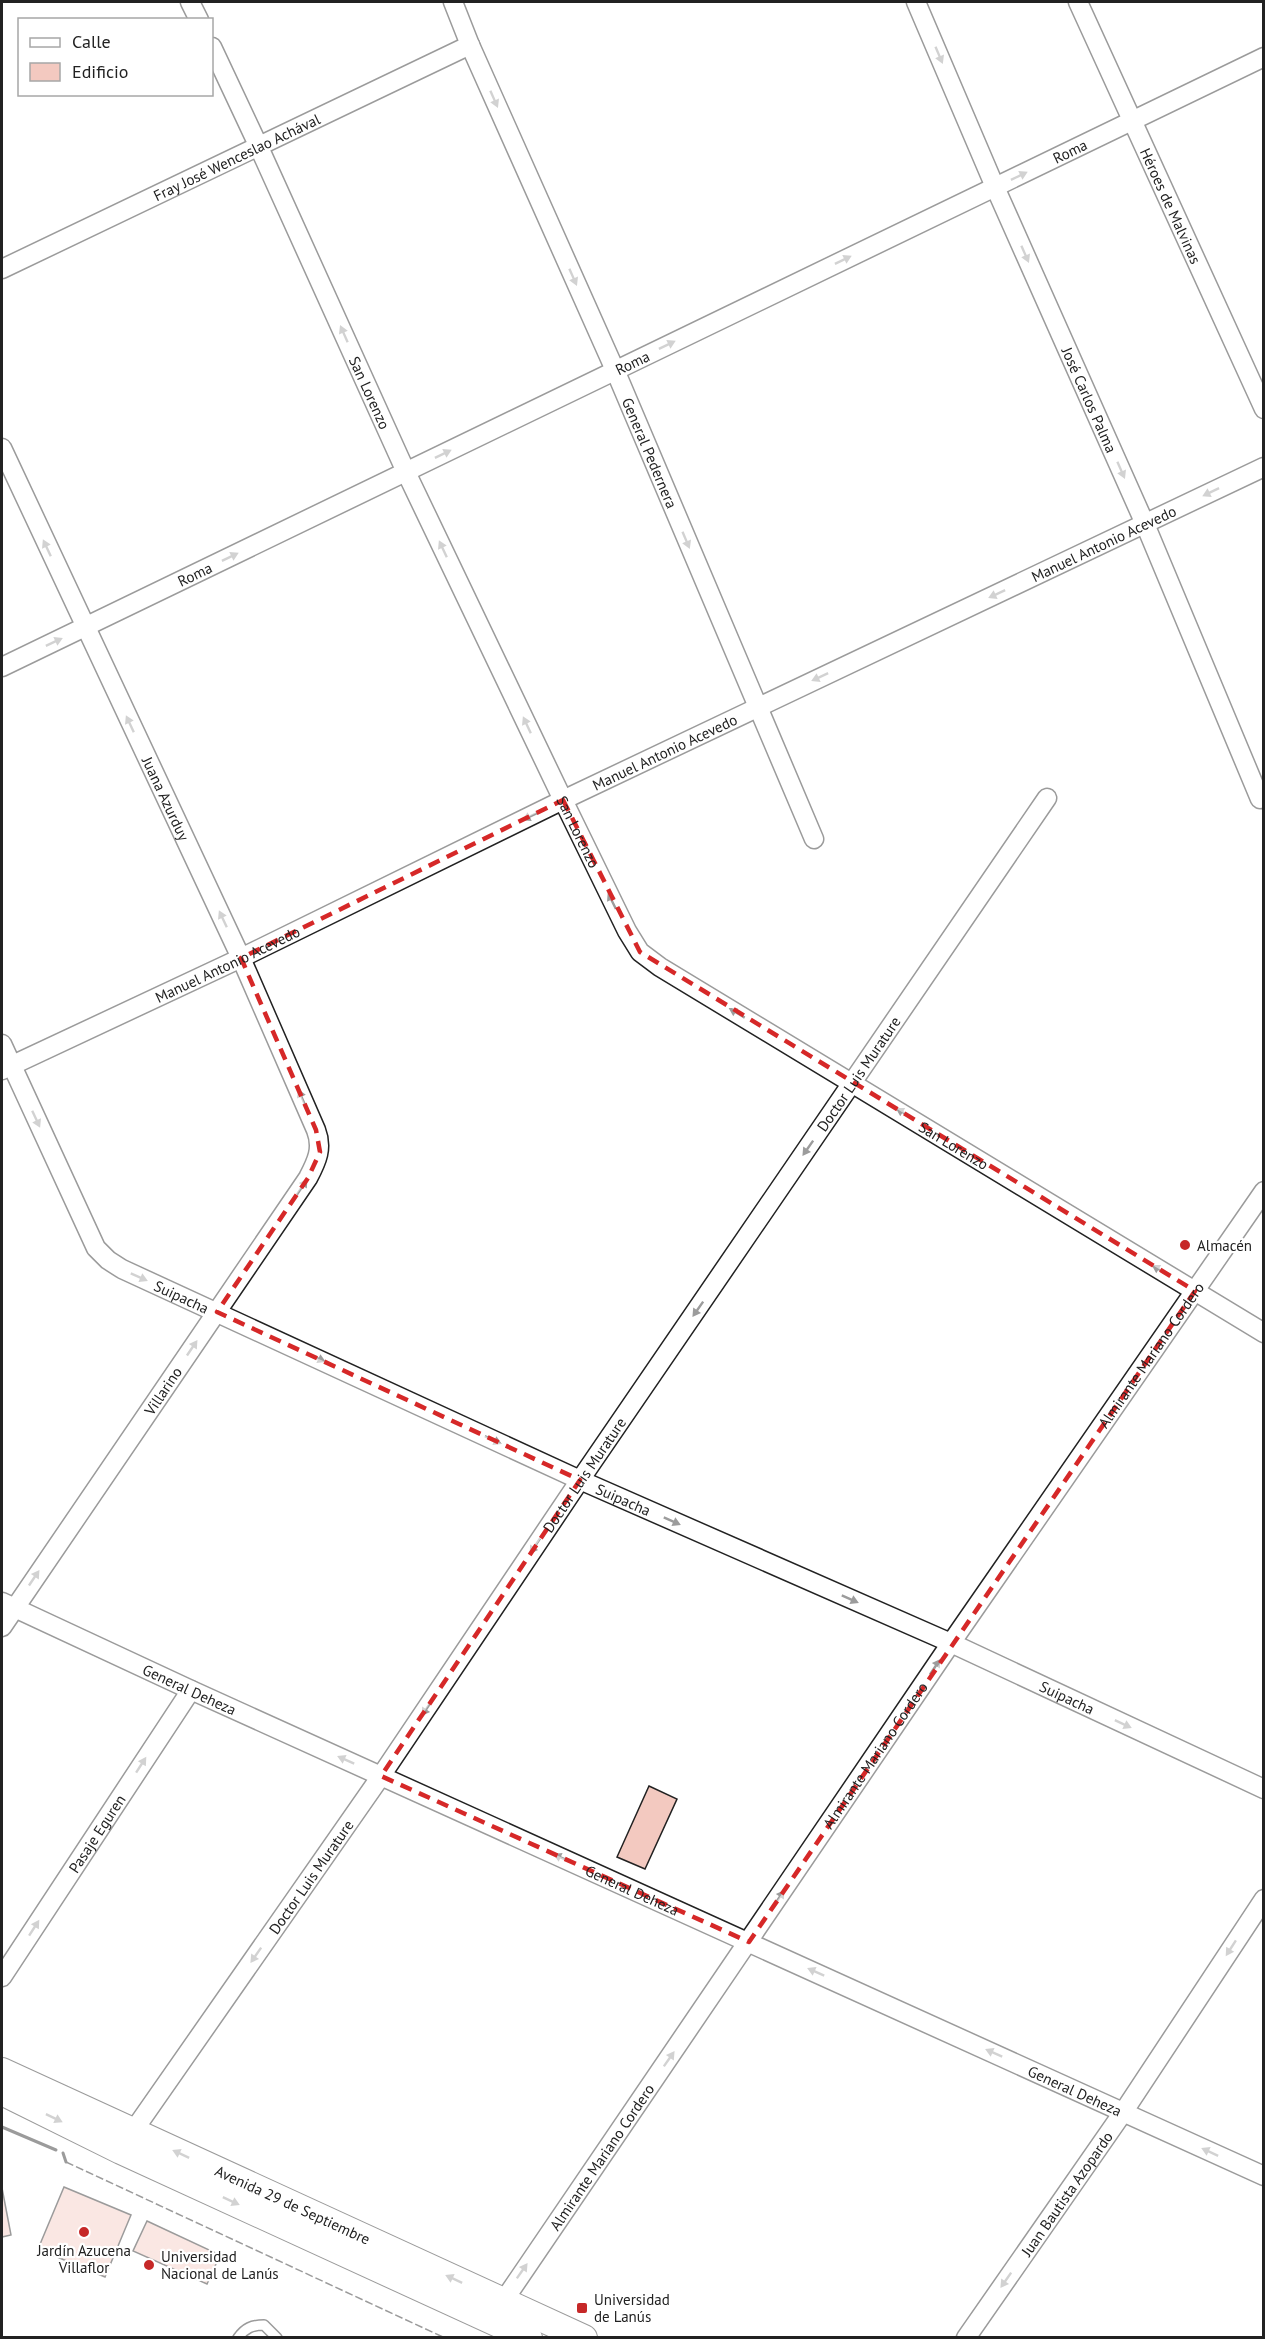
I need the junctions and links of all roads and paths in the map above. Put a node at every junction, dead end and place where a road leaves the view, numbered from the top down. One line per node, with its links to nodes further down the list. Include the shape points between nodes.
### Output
1 (190, 2): 5 (street)
2 (453, 2): 6 (street, General Pedernera)
3 (916, 2): 11 (street, José Carlos Palma, one-way to 11)
4 (1078, 2): 9 (street, Héroes de Malvinas)
5 (198, 18)
6 (470, 45): 10 (street, Fray José Wenceslao Achával); 13 (street, General Pedernera, one-way to 13)
7 (213, 49): 10 (street, San Lorenzo)
8 (1263, 57): 9 (street, Roma)
9 (1131, 121): 11 (street, Roma, one-way to 9); 14 (street, Héroes de Malvinas)
10 (258, 145): 12 (street, Fray José Wenceslao Achával); 17 (street, San Lorenzo, one-way to 10)
11 (995, 187): 13 (street, Roma, one-way to 11); 18 (street, José Carlos Palma, one-way to 18)
12 (2, 269)
13 (615, 370): 17 (street, Roma, one-way to 13); 21 (street, General Pedernera, one-way to 21)
14 (1263, 410)
15 (2, 448): 19 (street, Juana Azurduy, one-way to 15)
16 (1263, 467): 18 (street, Manuel Antonio Acevedo, one-way to 18)
17 (406, 472): 19 (street, Roma, one-way to 17); 23 (street, San Lorenzo, one-way to 17)
18 (1145, 524): 21 (street, Manuel Antonio Acevedo, one-way to 21); 24 (street, José Carlos Palma)
19 (85, 628): 20 (street, Roma, one-way to 19); 26 (street, Juana Azurduy, one-way to 19)
20 (2, 667)
21 (757, 707): 23 (street, Manuel Antonio Acevedo); 25 (street, General Pedernera)
22 (1047, 798): 29 (street, Doctor Luis Murature)
23 (563, 800): 26 (street, Manuel Antonio Acevedo, one-way to 26); 29 (street, San Lorenzo, one-way to 23, via 640,952)
24 (1260, 800)
25 (814, 839)
26 (241, 958): 28 (street, Manuel Antonio Acevedo); 30 (street, Juana Azurduy, one-way to 26, via 320,1139)
27 (2, 1044): 28 (street, Suipacha)
28 (6, 1068): 33 (street, Suipacha, one-way to 33, via 96,1248 122,1269)
29 (853, 1083): 32 (street, San Lorenzo, one-way to 29); 35 (street, Doctor Luis Murature, one-way to 35)
30 (320, 1152): 33 (street, Villarino, one-way to 30, via 308,1178)
31 (1263, 1191): 32 (street, Almirante Mariano Cordero)
32 (1195, 1291): 34 (street, San Lorenzo); 38 (street, Almirante Mariano Cordero)
33 (217, 1312): 35 (street, Suipacha, one-way to 35); 36 (street, Villarino, one-way to 33)
34 (1263, 1333)
35 (580, 1480): 38 (street, Suipacha, one-way to 38); 40 (street, Doctor Luis Murature, one-way to 40)
36 (8, 1605): 37 (street, Villarino); 39 (street, General Deheza)
37 (2, 1627)
38 (951, 1643): 41 (street, Suipacha, one-way to 41); 43 (street, Almirante Mariano Cordero, one-way to 38)
39 (191, 1690): 40 (street, General Deheza, one-way to 39); 44 (street, Pasaje Eguren, one-way to 39)
40 (381, 1776): 43 (street, General Deheza, one-way to 40); 48 (street, Doctor Luis Murature, one-way to 48)
41 (1263, 1789)
42 (1263, 1899): 47 (street, Juan Bautista Azopardo, one-way to 47)
43 (749, 1942): 47 (street, General Deheza, one-way to 43); 50 (street, Almirante Mariano Cordero, one-way to 43)
44 (2, 1977)
45 (2, 2071): 48 (main road, Avenida 29 de Septiembre)
46 (2, 2092): 48 (main road, Avenida 29 de Septiembre, one-way to 48)
47 (1124, 2111): 49 (street, General Deheza, one-way to 47); 55 (street, Juan Bautista Azopardo, one-way to 55)
48 (126, 2141): 50 (main road, Avenida 29 de Septiembre)
49 (1263, 2176)
50 (497, 2311): 53 (main road, Avenida 29 de Septiembre); 54 (main road, Avenida 29 de Septiembre)
51 (238, 2337): 52 (lane, via 256,2325 264,2325)
52 (277, 2337)
53 (529, 2337)
54 (584, 2337)
55 (966, 2337)

